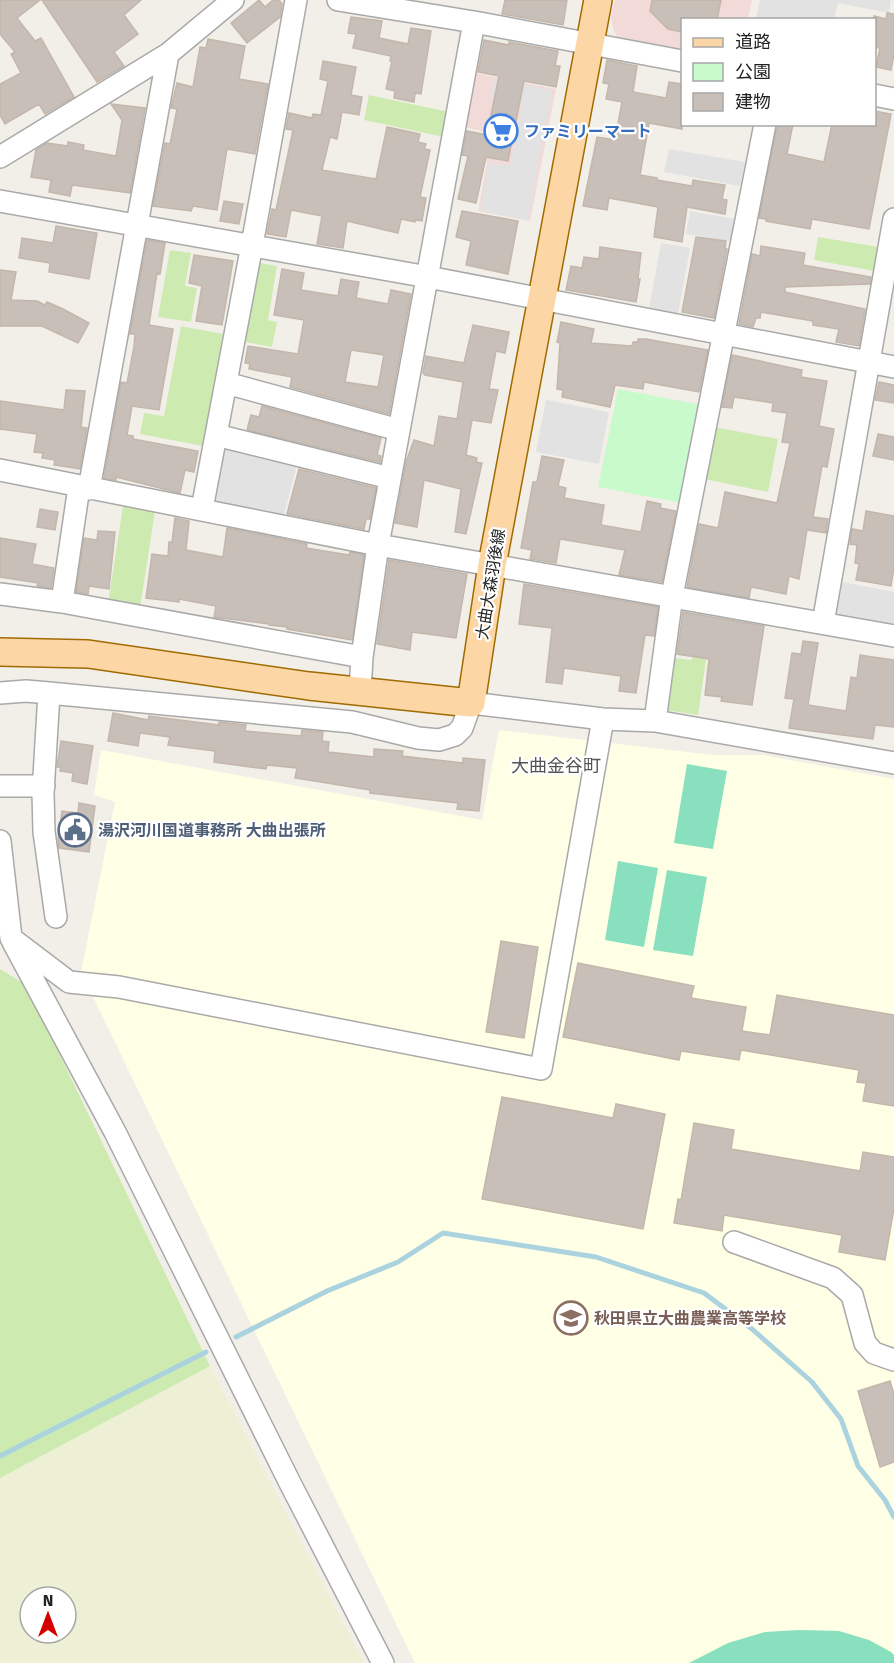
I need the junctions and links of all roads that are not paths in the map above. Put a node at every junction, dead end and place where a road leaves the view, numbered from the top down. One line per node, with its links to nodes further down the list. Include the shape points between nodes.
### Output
1 (233, 0): 7 (street)
2 (296, 0): 16 (street)
3 (338, 0): 5 (street)
4 (598, 0): 6 (main road, 大曲大森羽後線)
5 (474, 22): 6 (street); 17 (street)
6 (589, 45): 8 (street); 18 (main road, 大曲大森羽後線)
7 (168, 54): 12 (street); 15 (street)
8 (681, 62)
9 (876, 95): 10 (street)
10 (894, 99)
11 (765, 126): 19 (street)
12 (0, 157)
13 (0, 201): 15 (street)
14 (894, 219): 20 (street)
15 (137, 224): 16 (street); 27 (street)
16 (252, 245): 17 (street); 22 (street)
17 (428, 277): 18 (street); 23 (street)
18 (543, 299): 19 (street); 30 (main road, 大曲大森羽後線)
19 (723, 334): 20 (street); 32 (street)
20 (870, 362): 21 (street); 34 (street)
21 (894, 367)
22 (226, 383): 23 (street); 24 (street)
23 (399, 430): 26 (street)
24 (216, 435): 26 (street); 28 (street)
25 (0, 470): 27 (street)
26 (390, 478): 29 (street)
27 (84, 488): 28 (street); 33 (street)
28 (202, 509): 29 (street)
29 (378, 545): 30 (street); 37 (street)
30 (492, 565): 32 (street); 41 (main road, 大曲大森羽後線)
31 (0, 594): 33 (street)
32 (672, 596): 34 (street); 43 (street)
33 (62, 602): 37 (street)
34 (823, 623): 35 (street)
35 (894, 636)
36 (0, 652): 38 (main road, via 88,654)
37 (362, 657): 38 (street)
38 (360, 691): 41 (main road)
39 (0, 693): 40 (street)
40 (49, 693): 41 (street, via 352,722 439,740 462,728); 46 (street)
41 (471, 703): 42 (street)
42 (603, 718): 43 (street); 50 (street, via 541,1069 119,987 69,982)
43 (655, 721): 44 (street)
44 (894, 763)
45 (0, 786): 46 (street)
46 (44, 786): 49 (street, via 44,832)
47 (0, 841): 50 (street)
48 (0, 911): 50 (street)
49 (56, 917)
50 (11, 938): 53 (street, via 115,1132)
51 (734, 1242): 52 (street, via 833,1278 852,1295 865,1343 874,1353)
52 (894, 1360)
53 (383, 1663)

